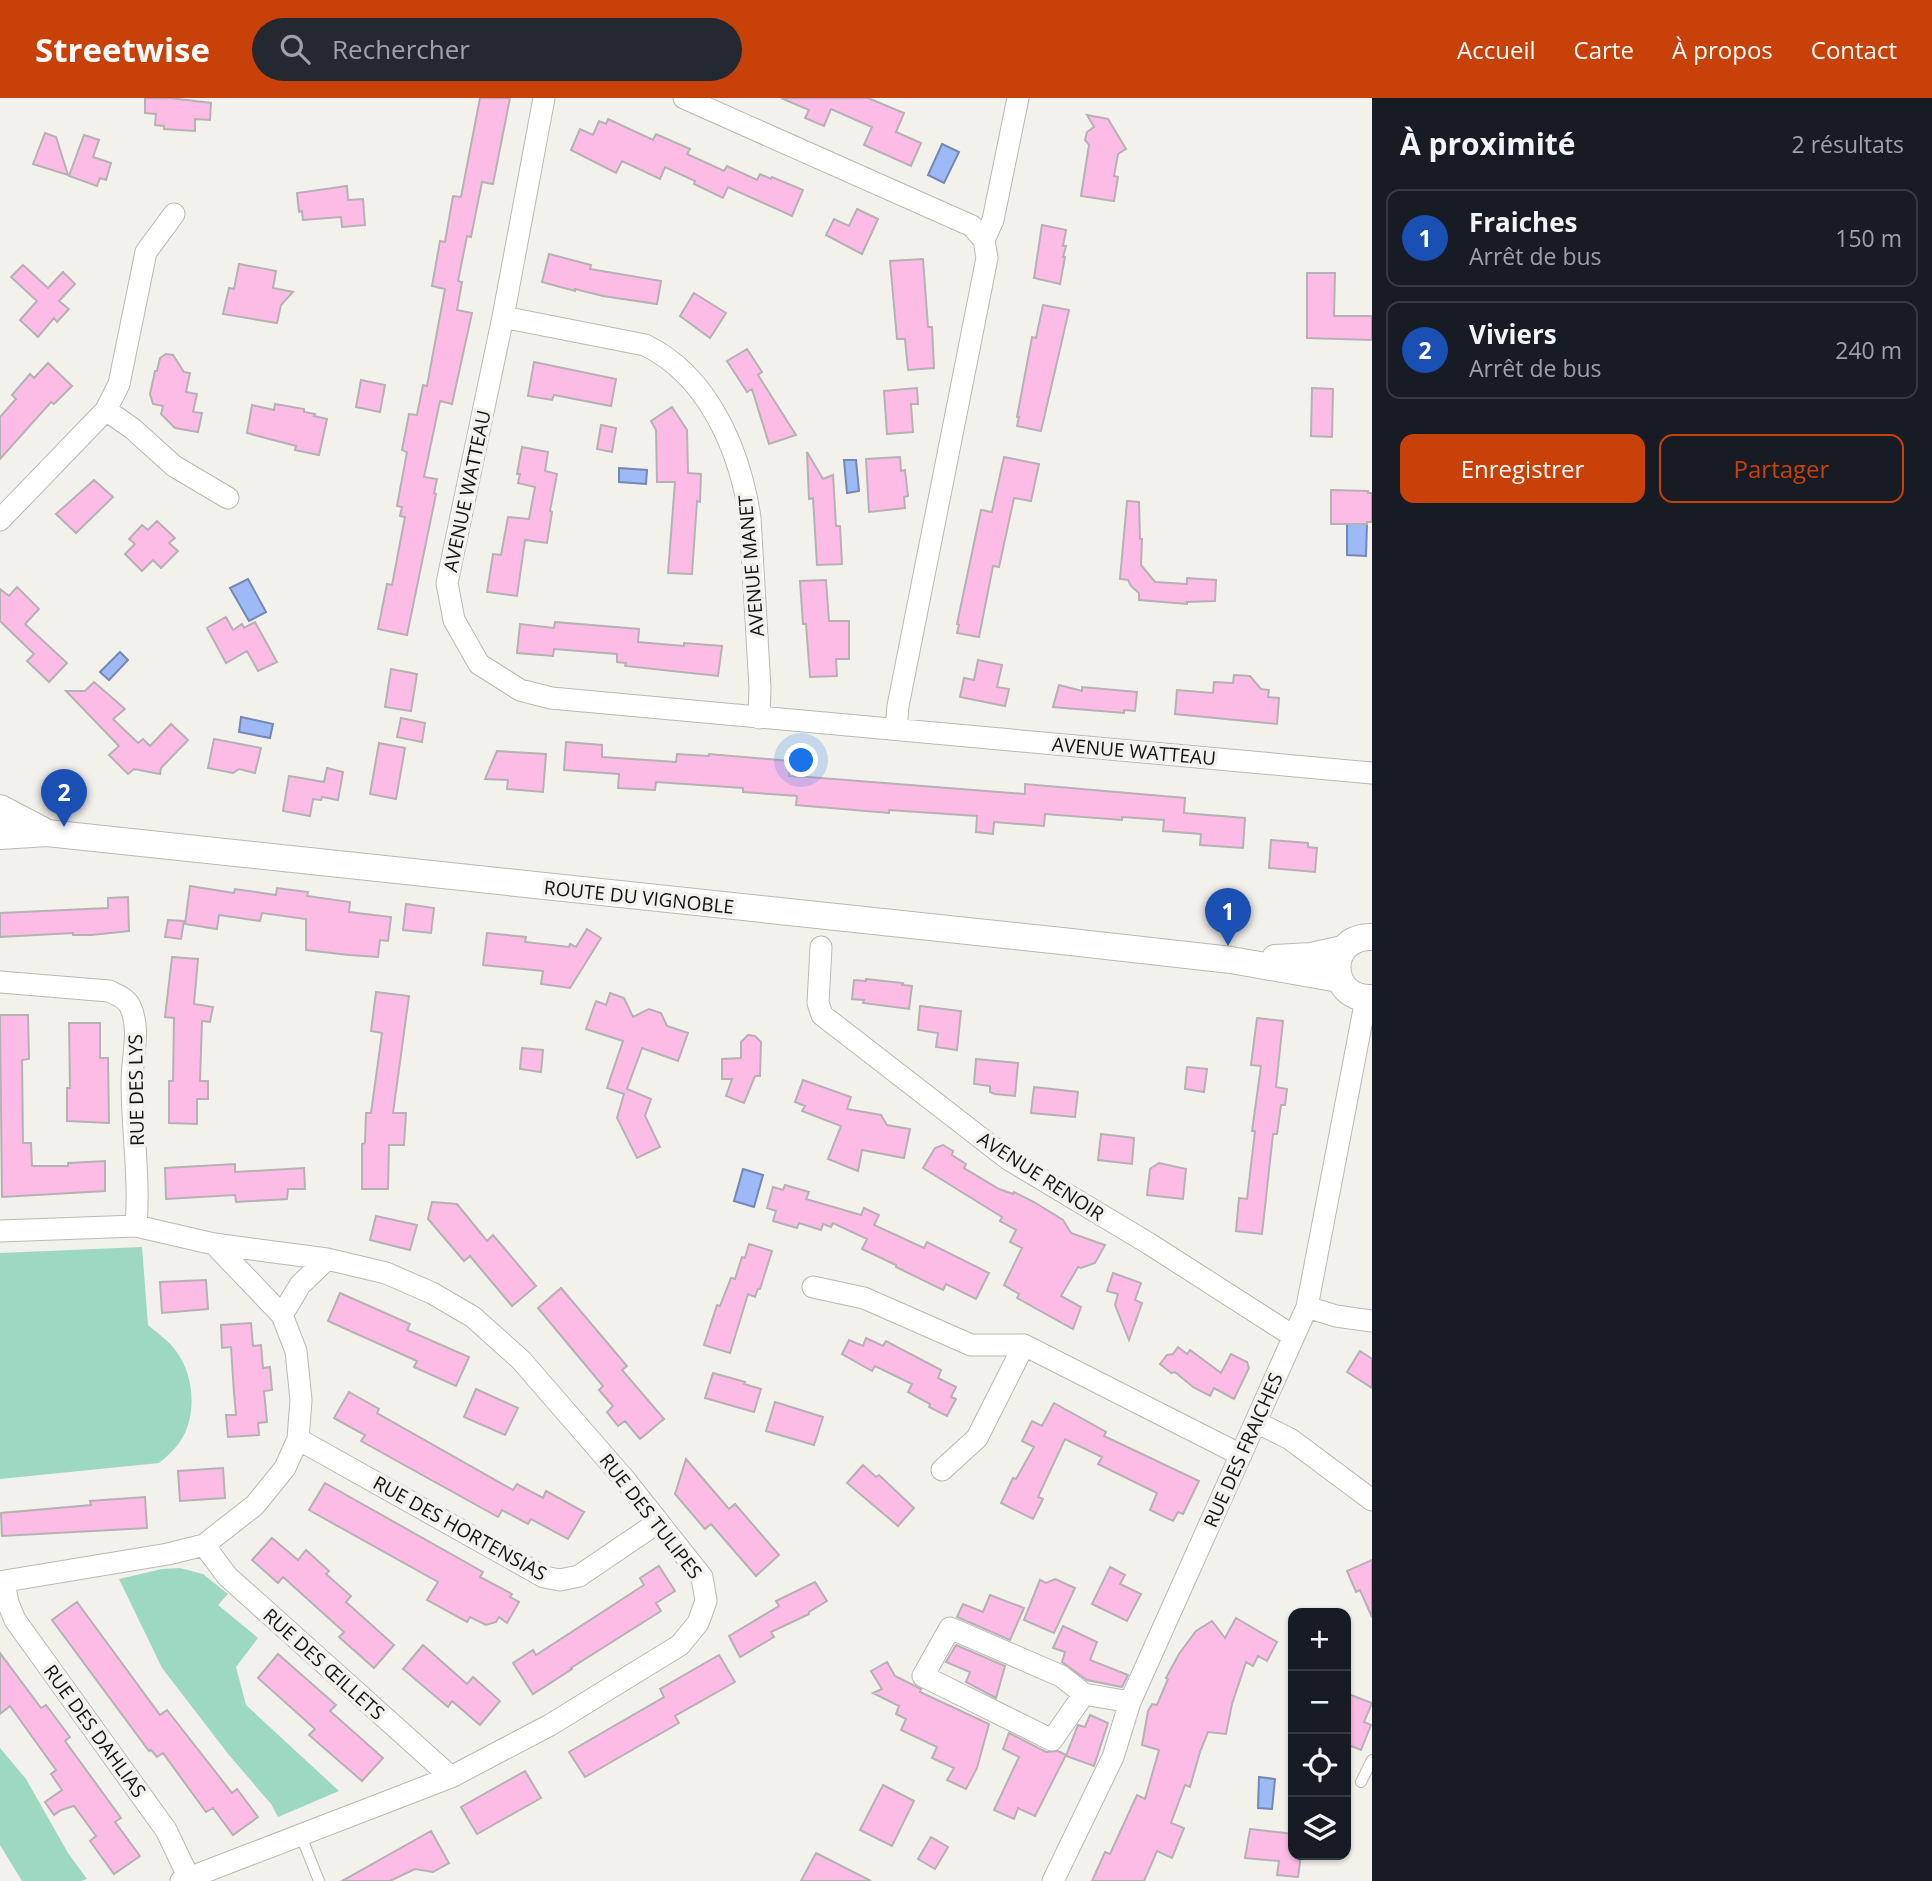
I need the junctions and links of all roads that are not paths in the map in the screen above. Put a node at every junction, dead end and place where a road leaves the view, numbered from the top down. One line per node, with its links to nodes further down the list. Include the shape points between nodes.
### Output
1 (544, 98): 6 (street, AVENUE WATTEAU)
2 (684, 98): 5 (street, via 972,226)
3 (1018, 98): 5 (street)
4 (174, 214): 7 (street, via 146,252 119,384)
5 (984, 240): 11 (street, via 987,258)
6 (503, 317): 10 (street, AVENUE MANET, via 645,345 665,355 693,382 728,436 750,517); 10 (street, AVENUE WATTEAU, via 447,583 454,621 480,664 520,690 551,698)
7 (106, 410): 8 (street, via 174,467); 9 (street)
8 (228, 498)
9 (0, 520)
10 (759, 718): 11 (street, AVENUE WATTEAU)
11 (896, 729): 12 (street, AVENUE WATTEAU)
12 (1372, 774)
13 (0, 808): 14 (street, ROUTE DU VIGNOBLE)
14 (47, 833): 15 (street, ROUTE DU VIGNOBLE); 19 (street, ROUTE DU VIGNOBLE)
15 (0, 836)
16 (1372, 936): 18 (street, ROUTE DU VIGNOBLE)
17 (821, 947): 31 (street, AVENUE RENOIR, via 818,1003 822,1016 1008,1159)
18 (1343, 949): 19 (street, ROUTE DU VIGNOBLE, via 1311,956); 20 (street, via 1338,960)
19 (1231, 960): 20 (street, ROUTE DU VIGNOBLE)
20 (1339, 979): 22 (street, via 1350,992)
21 (0, 982): 23 (street, RUE DES LYS, via 109,991 130,1004 135,1021)
22 (1369, 998): 28 (street, RUE DES FRAICHES)
23 (136, 1227): 24 (street, RUE DES TULIPES); 25 (street, RUE DES TULIPES)
24 (0, 1231)
25 (214, 1244): 26 (street, RUE DES TULIPES); 29 (street)
26 (327, 1259): 29 (street, via 300,1285); 38 (street, RUE DES TULIPES, via 386,1273 473,1318 521,1360)
27 (813, 1287): 32 (street, via 864,1298 971,1345)
28 (1307, 1307): 30 (street); 31 (street, RUE DES FRAICHES)
29 (282, 1315): 34 (street, via 296,1351 302,1400)
30 (1372, 1321)
31 (1293, 1336): 33 (street, RUE DES FRAICHES)
32 (1024, 1345): 35 (street); 36 (street, via 977,1438)
33 (1256, 1422): 35 (street, RUE DES FRAICHES); 37 (street, via 1290,1439)
34 (298, 1439): 38 (street, RUE DES HORTENSIAS, via 544,1577 579,1576); 39 (street, via 285,1468 255,1505)
35 (1241, 1455): 42 (street, RUE DES FRAICHES)
36 (942, 1470)
37 (1372, 1500)
38 (657, 1523): 44 (street, RUE DES TULIPES, via 702,1577 706,1601 698,1623 680,1645 550,1726)
39 (204, 1545): 40 (street); 44 (street, RUE DES ŒILLETS, via 227,1576)
40 (2, 1582): 47 (street, RUE DES DAHLIAS, via 15,1620 166,1830)
41 (1084, 1694): 41 (street, via 1061,1676 950,1628 923,1676 1052,1740); 42 (street)
42 (1130, 1702): 49 (street, RUE DES FRAICHES, via 1113,1757)
43 (1372, 1760): 45 (lane)
44 (451, 1777): 46 (street, RUE DES TULIPES)
45 (1361, 1782)
46 (301, 1836): 47 (street, RUE DES TULIPES); 48 (lane)
47 (185, 1880)
48 (319, 1881)
49 (1053, 1881)

